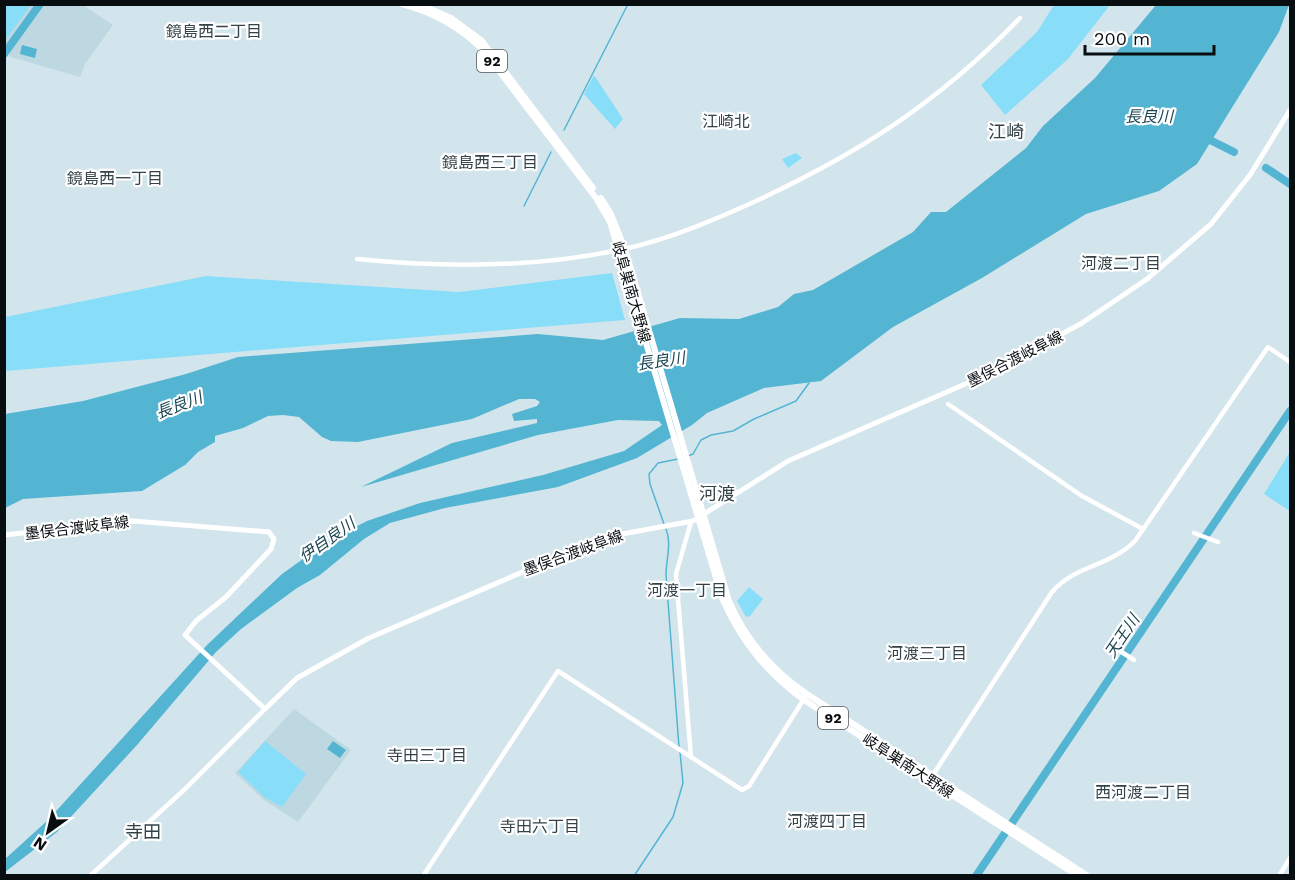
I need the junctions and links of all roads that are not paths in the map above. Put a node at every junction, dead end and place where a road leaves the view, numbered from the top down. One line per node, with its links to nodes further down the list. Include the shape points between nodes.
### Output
1 (402, 4): 5 (main road, 岐阜巣南大野線 / 92, via 434,15 474,41)
2 (419, 4): 5 (main road, 岐阜巣南大野線 / 92, via 451,18 482,41)
3 (1020, 18): 6 (street, via 940,92 855,152 729,213)
4 (1290, 110): 10 (main road, 墨俣合渡岐阜線, via 1231,202 1178,255 1132,290 1008,364 788,461)
5 (559, 147): 6 (main road, 岐阜巣南大野線 / 92, via 607,207)
6 (623, 253): 7 (street, via 465,266); 17 (main road, 岐阜巣南大野線 / 92, via 718,576 753,645)
7 (357, 259)
8 (1290, 362): 11 (street, via 1268,346)
9 (948, 404): 11 (street, via 1082,496)
10 (691, 522): 18 (main road, 墨俣合渡岐阜線, via 622,534 567,553 396,625 297,678); 19 (street, via 676,574)
11 (1143, 529): 20 (street, via 1117,556 1071,575 1052,592)
12 (1194, 533): 14 (street)
13 (4, 535): 18 (main road, 墨俣合渡岐阜線, via 134,521 269,532 274,538 271,549 186,635)
14 (1218, 542)
15 (1117, 649): 16 (street)
16 (1134, 660)
17 (806, 697): 19 (street, 92, via 746,789 733,786); 20 (main road, 岐阜巣南大野線 / 92)
18 (263, 707): 23 (street, via 185,789)
19 (689, 756): 24 (street, via 558,671)
20 (931, 778): 21 (main road, 岐阜巣南大野線 / 92)
21 (1024, 838): 25 (main road, 岐阜巣南大野線 / 92); 26 (main road, 岐阜巣南大野線 / 92)
22 (1290, 858): 27 (street)
23 (90, 876)
24 (423, 876)
25 (1078, 876)
26 (1088, 876)
27 (1279, 876)

